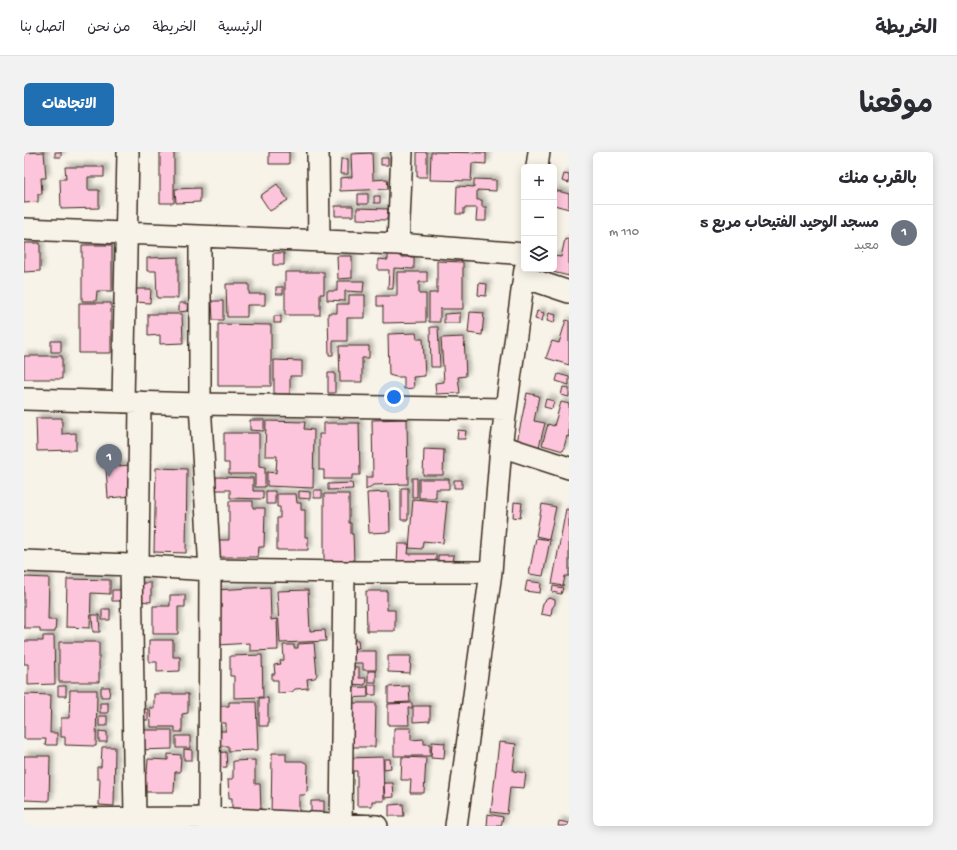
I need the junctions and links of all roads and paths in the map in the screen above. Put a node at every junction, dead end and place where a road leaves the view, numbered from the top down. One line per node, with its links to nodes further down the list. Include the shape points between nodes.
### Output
1 (128, 152): 7 (street)
2 (318, 152): 9 (street)
3 (402, 152): 10 (street)
4 (539, 152): 5 (street)
5 (537, 164)
6 (24, 229): 7 (street)
7 (126, 233): 8 (street); 15 (street)
8 (200, 237): 9 (street); 16 (street)
9 (319, 240): 10 (street)
10 (398, 244): 11 (street)
11 (521, 254)
12 (524, 273): 13 (street); 17 (street)
13 (569, 292)
14 (24, 399): 15 (street)
15 (131, 402): 16 (street); 21 (street)
16 (200, 404): 17 (street); 22 (street)
17 (506, 409): 18 (street)
18 (501, 446): 19 (street); 24 (street)
19 (569, 468)
20 (24, 562): 21 (street)
21 (134, 565): 22 (street); 25 (street)
22 (210, 570): 23 (street); 27 (street)
23 (344, 572): 24 (street); 28 (street)
24 (490, 572): 30 (street)
25 (135, 818): 26 (street); 27 (street)
26 (24, 819)
27 (209, 822): 28 (street)
28 (341, 825): 29 (street)
29 (377, 826)
30 (456, 826)

